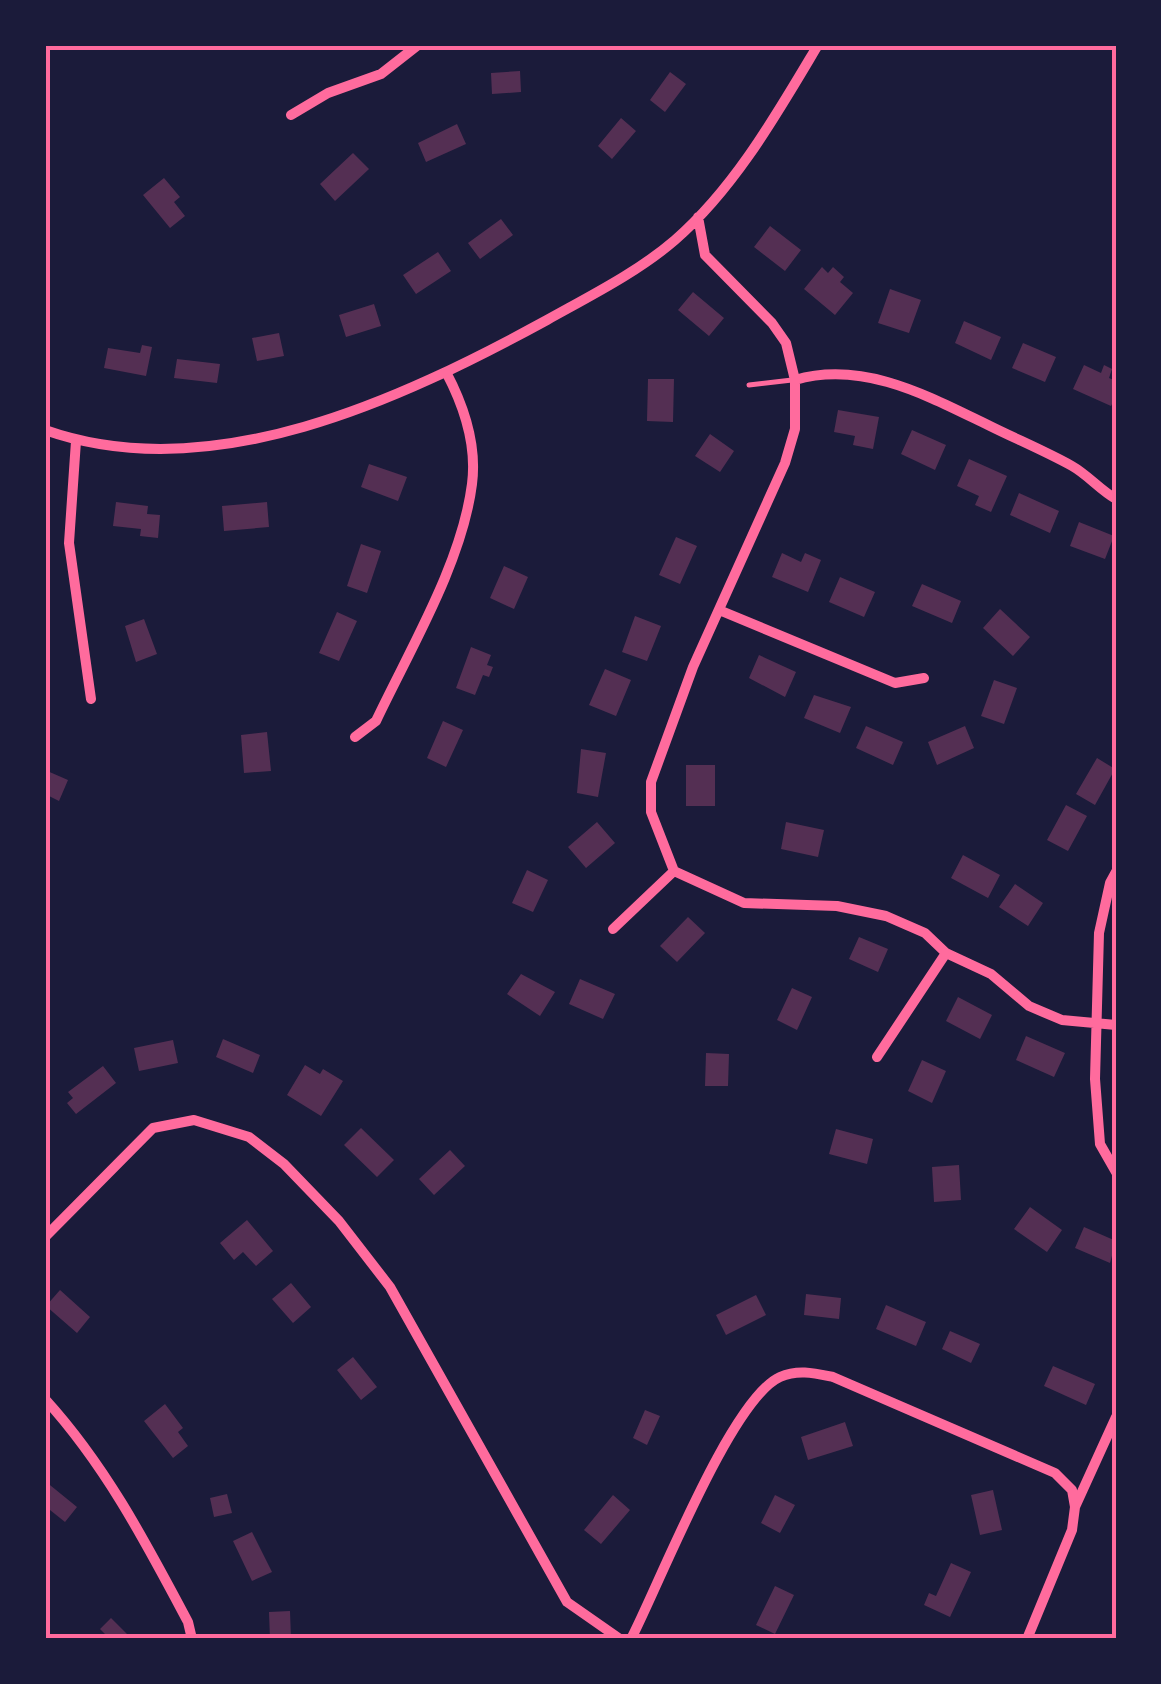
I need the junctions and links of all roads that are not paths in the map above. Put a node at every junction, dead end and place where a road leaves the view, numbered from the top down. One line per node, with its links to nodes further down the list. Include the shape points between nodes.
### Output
1 (418, 45): 3 (street, via 380,74)
2 (818, 45): 4 (street, via 782,106)
3 (291, 115)
4 (698, 218): 5 (street, via 612,283); 6 (street, via 706,256 772,323 786,343)
5 (446, 372): 9 (street, via 378,403 250,441 139,447); 14 (street, via 470,441 473,481 466,512 448,570 376,721)
6 (795, 380): 7 (lane); 10 (street, via 819,373 892,382 1076,468); 11 (street, via 795,429 785,463)
7 (749, 385)
8 (45, 430): 9 (street)
9 (76, 441): 13 (street, via 68,543)
10 (1116, 499)
11 (719, 610): 12 (street, via 895,683); 15 (street, via 651,782 652,812)
12 (924, 678)
13 (91, 700)
14 (355, 737)
15 (674, 871): 17 (street); 18 (street, via 744,903 838,906 886,916 925,933)
16 (1116, 872): 19 (street, via 1098,933)
17 (613, 929)
18 (946, 952): 19 (street, via 991,974 1029,1006 1062,1020); 21 (street)
19 (1096, 1022): 20 (street); 22 (street, via 1100,1144)
20 (1116, 1024)
21 (877, 1056)
22 (1116, 1172)
23 (45, 1236): 28 (street, via 153,1128 194,1120 249,1136 339,1220 390,1287 567,1602)
24 (45, 1399): 27 (street, via 123,1502)
25 (1116, 1418): 26 (street)
26 (1075, 1507): 29 (street, via 1072,1490 1055,1472 833,1377 803,1371 778,1378 754,1398 714,1462); 30 (street, via 1072,1530)
27 (192, 1639)
28 (620, 1639)
29 (631, 1639)
30 (1027, 1639)

